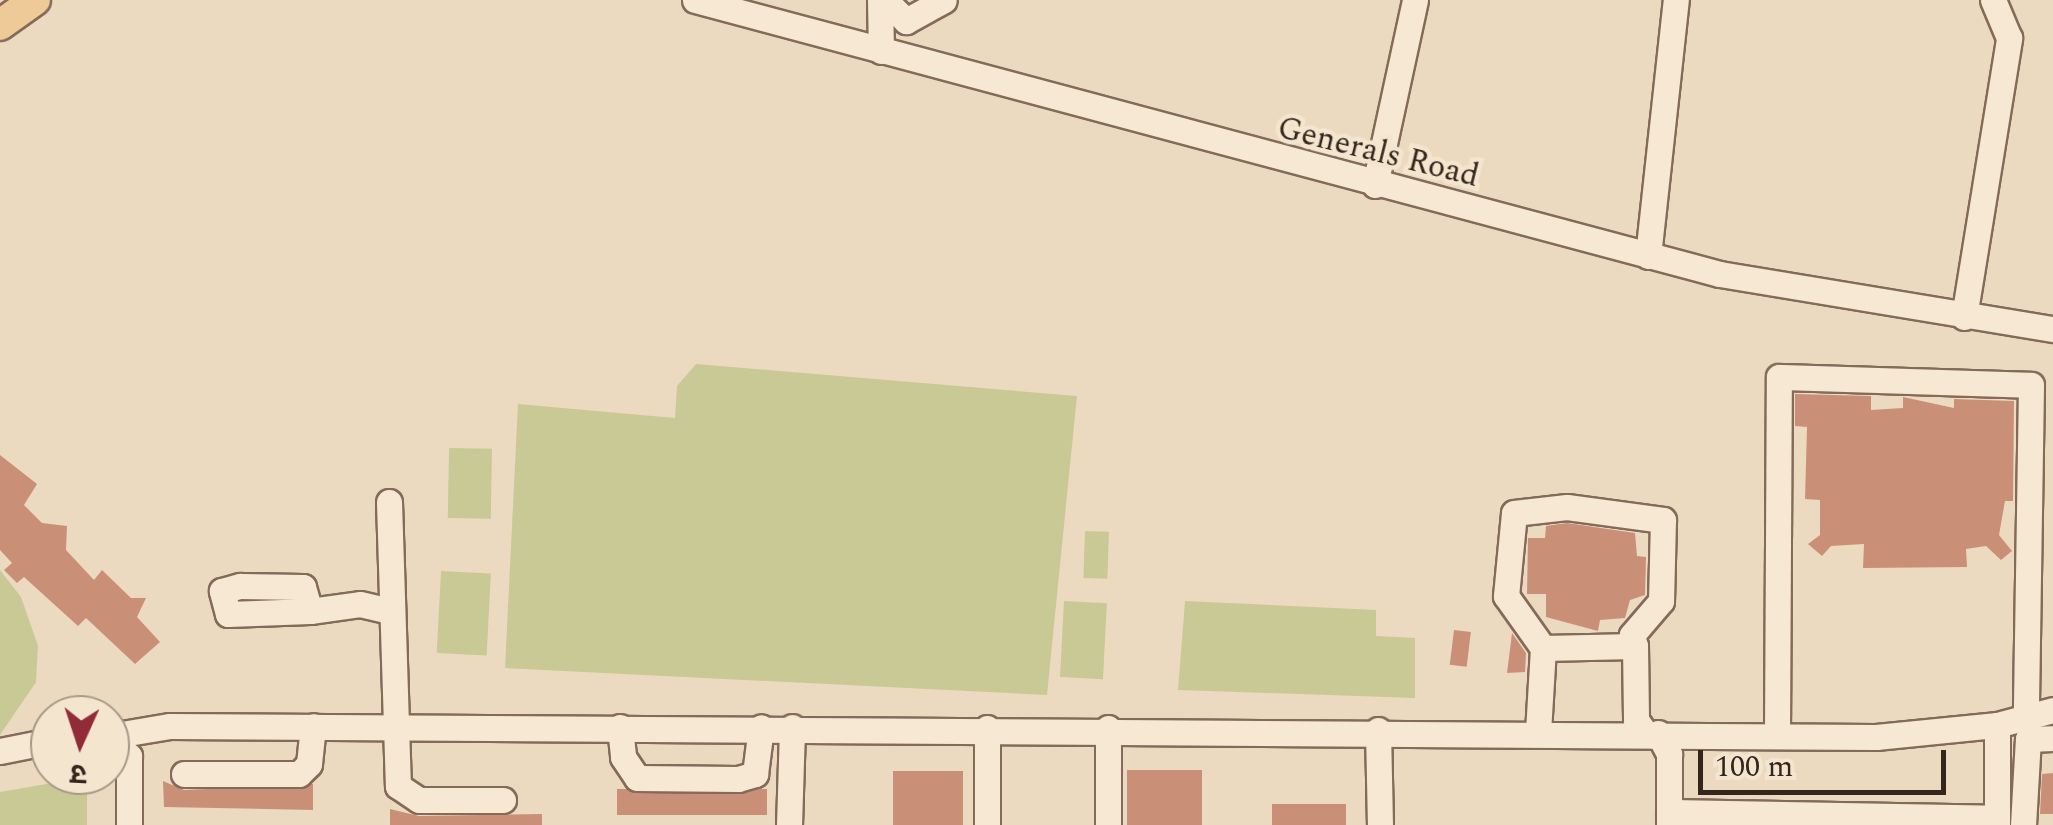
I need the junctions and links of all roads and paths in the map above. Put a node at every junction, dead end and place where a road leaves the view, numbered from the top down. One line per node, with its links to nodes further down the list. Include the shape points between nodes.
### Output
1 (35, 0): 9 (main road)
2 (695, 0): 8 (street, Generals Road)
3 (882, 0): 4 (street, via 906,22); 10 (street)
4 (944, 0)
5 (1415, 0): 11 (street)
6 (1676, 0): 12 (street)
7 (1993, 0): 13 (street, via 2010,38)
8 (725, 4): 10 (street, Generals Road)
9 (0, 25)
10 (880, 51): 11 (street, Generals Road)
11 (1375, 186): 12 (street, Generals Road)
12 (1648, 256): 13 (street, Generals Road)
13 (1964, 317): 14 (street, Generals Road)
14 (2053, 329)
15 (389, 502): 17 (street)
16 (310, 611): 17 (street, via 360,604)
17 (391, 611): 24 (street)
18 (1636, 646): 19 (street); 19 (street, via 1632,635 1661,601 1663,520 1618,510 1523,509 1508,538 1506,596); 32 (street, via 1636,720)
19 (1543, 648): 31 (street)
20 (2053, 710): 21 (street)
21 (2026, 717): 22 (street); 34 (street, via 2030,385 1779,377)
22 (1997, 725): 34 (street); 43 (street)
23 (313, 726): 24 (street); 33 (street, via 170,726); 38 (street, via 309,764 299,774)
24 (393, 726): 25 (street); 40 (street, via 398,786 406,798)
25 (620, 727): 26 (street); 26 (street, via 623,756 637,778 738,779 755,774)
26 (761, 727): 27 (street)
27 (792, 727): 28 (street); 45 (street)
28 (986, 728): 29 (street); 46 (street)
29 (1108, 728): 30 (street); 47 (street)
30 (1378, 730): 31 (street); 48 (street)
31 (1538, 732): 32 (street)
32 (1651, 733): 34 (street); 41 (street, via 1669,754)
33 (130, 734)
34 (1776, 735)
35 (2053, 738): 49 (street, via 2028,740)
36 (30, 745): 37 (street)
37 (0, 750)
38 (184, 774)
39 (129, 795): 44 (street)
40 (503, 800)
41 (1669, 818): 42 (street)
42 (1920, 820): 43 (street)
43 (1997, 822)
44 (129, 825)
45 (789, 825)
46 (987, 825)
47 (1108, 825)
48 (1380, 825)
49 (2024, 825)

